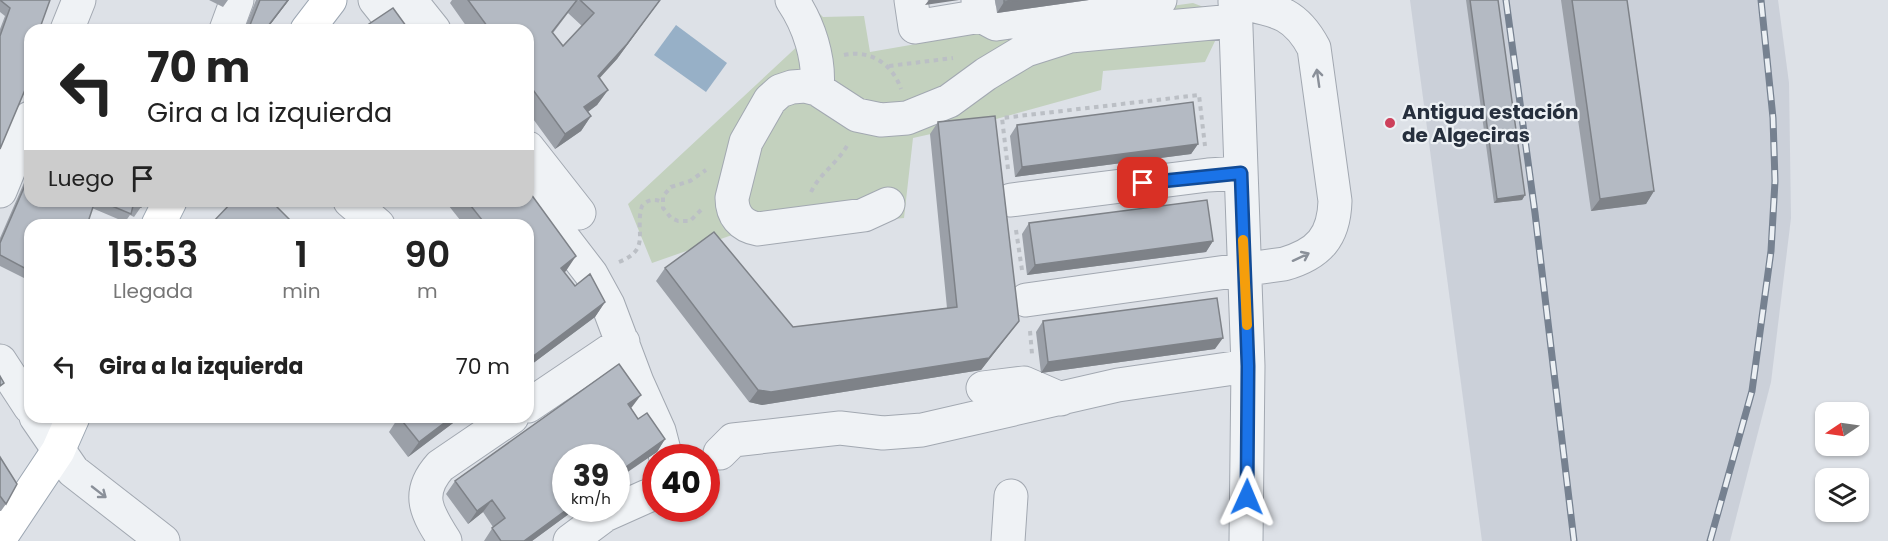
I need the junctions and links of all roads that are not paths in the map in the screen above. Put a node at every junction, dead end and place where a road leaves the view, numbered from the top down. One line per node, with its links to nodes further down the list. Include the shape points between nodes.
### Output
1 (79, 0): 11 (street)
2 (237, 0): 12 (street)
3 (330, 0): 13 (main road)
4 (375, 0): 10 (street)
5 (792, 0): 14 (street, via 814,51)
6 (911, 0): 8 (street, via 915,27)
7 (1160, 0): 8 (street, via 996,24)
8 (979, 8)
9 (1235, 8): 14 (street, via 1070,36 1026,50 949,101 907,118 881,120 857,115); 17 (street); 25 (street, one-way to 9, via 1284,264 1317,249 1328,235 1335,201 1314,48 1306,32 1278,11)
10 (422, 16)
11 (69, 24)
12 (228, 24)
13 (312, 24)
14 (817, 83): 21 (street, via 792,87 770,99 745,147 732,198 736,216 758,229 864,215)
15 (24, 133): 18 (street)
16 (534, 156): 23 (street)
17 (1241, 173): 20 (street); 25 (street)
18 (0, 191)
19 (534, 200): 27 (street, via 591,274)
20 (1011, 200)
21 (888, 204)
22 (357, 207): 24 (street)
23 (579, 213)
24 (371, 219)
25 (1245, 269): 26 (street); 29 (street)
26 (1026, 300)
27 (623, 342): 33 (street); 37 (street)
28 (0, 361): 31 (street)
29 (1248, 366): 32 (street, via 1118,385); 47 (street)
30 (983, 388): 32 (street, via 1024,383)
31 (24, 398)
32 (1061, 399): 39 (street, via 922,430 883,433 840,428 733,440)
33 (534, 402)
34 (40, 423): 38 (street)
35 (70, 423): 38 (main road)
36 (503, 423): 44 (street, via 432,475 425,498 427,510)
37 (662, 444)
38 (58, 451): 42 (main road); 43 (street, one-way to 43, via 73,471)
39 (720, 453)
40 (1011, 496): 46 (street)
41 (642, 498): 45 (street, via 605,515)
42 (0, 538)
43 (163, 541)
44 (445, 541)
45 (570, 541)
46 (1008, 541)
47 (1246, 541)

